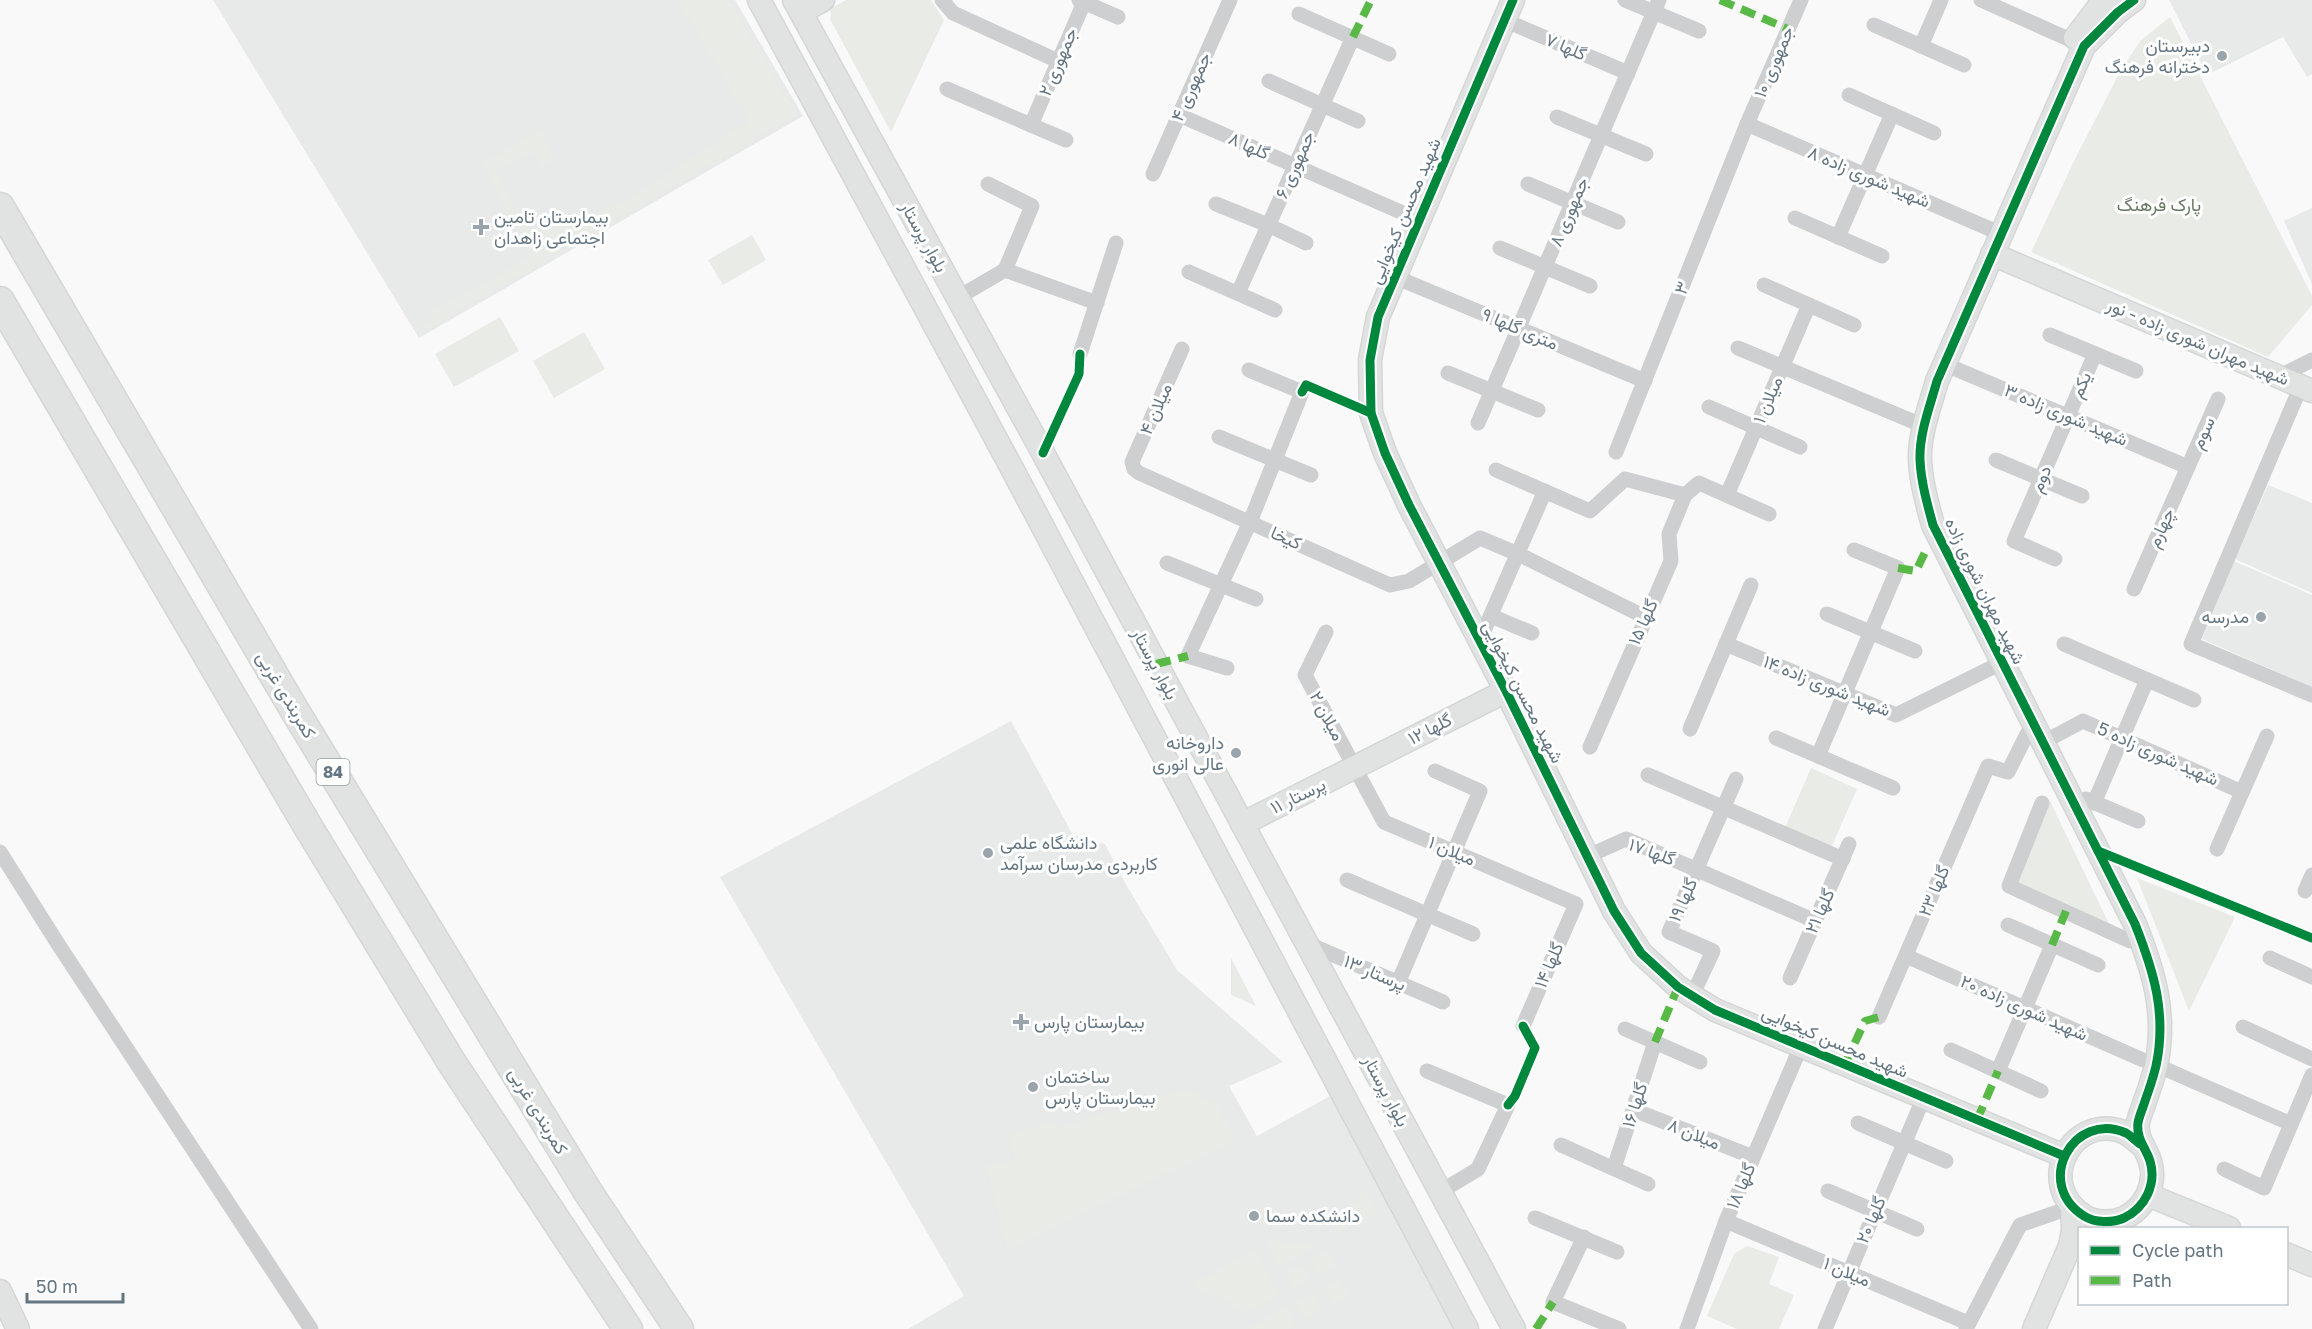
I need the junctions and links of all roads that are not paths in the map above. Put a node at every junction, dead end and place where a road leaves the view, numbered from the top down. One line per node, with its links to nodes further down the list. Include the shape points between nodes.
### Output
1 (759, 0): 149 (street, بلوار پرستار)
2 (823, 0): 12 (street)
3 (942, 0): 23 (street, via 953,13)
4 (1230, 0): 31 (street, جمهوری ۴)
5 (1625, 0): 13 (street)
6 (1801, 0): 35 (street, جمهوری ۱۰)
7 (1941, 0): 21 (street)
8 (1981, 0): 20 (street)
9 (2107, 0): 20 (street, شهید مهران شوری زاده, via 2098,8)
10 (2134, 0): 20 (street, شهید مهران شوری زاده)
11 (1082, 1): 16 (street); 23 (street, جمهوری ۲)
12 (798, 6): 66 (street, بلوار پرستار)
13 (1657, 6): 18 (street); 25 (street, جمهوری ۸)
14 (1508, 10): 25 (street, گلها ۷); 49 (street, شهید محسن کیخوایی)
15 (1299, 14): 19 (street)
16 (1118, 17)
17 (1874, 25): 21 (street)
18 (1699, 31)
19 (1353, 37): 22 (street); 29 (street, جمهوری ۶)
20 (2079, 43): 52 (street, شهید مهران شوری زاده); 57 (street, شهید مهران شوری زاده)
21 (1921, 46): 24 (street)
22 (1389, 54)
23 (1058, 61): 34 (street, جمهوری ۲)
24 (1964, 65)
25 (1628, 73): 37 (street, جمهوری ۸)
26 (1269, 81): 29 (street)
27 (947, 89): 34 (street)
28 (1849, 95): 30 (street)
29 (1323, 103): 33 (street); 40 (street, جمهوری ۶)
30 (1892, 114): 36 (street); 42 (street)
31 (1179, 115): 40 (street, گلها ۸); 41 (street, جمهوری ۴)
32 (1557, 117): 37 (street)
33 (1358, 121)
34 (1031, 124): 38 (street)
35 (1747, 124): 42 (street, شهید شوری زاده ۸); 85 (street, ۳)
36 (1934, 133)
37 (1601, 135): 39 (street); 45 (street, جمهوری ۸)
38 (1066, 140)
39 (1646, 154)
40 (1294, 165): 49 (street, گلها ۸); 51 (street, جمهوری ۶)
41 (1153, 174)
42 (1865, 175): 52 (street, شهید شوری زاده ۸); 53 (street)
43 (988, 184): 60 (street, via 1032,206)
44 (1528, 184): 45 (street)
45 (1572, 203): 50 (street); 59 (street, جمهوری ۸)
46 (1216, 204): 51 (street)
47 (0, 207): 234 (highway, کمربندی غربی / 84, via 295,711 588,1192)
48 (1796, 218): 53 (street)
49 (1419, 220): 62 (street, شهید محسن کیخوایی)
50 (1617, 222)
51 (1268, 225): 55 (street); 65 (street, جمهوری ۶)
52 (1990, 229): 79 (street, شهید مهران شوری زاده)
53 (1838, 237): 58 (street)
54 (1116, 243): 68 (street)
55 (1306, 243)
56 (1500, 248): 59 (street)
57 (1992, 254): 79 (street, شهید مهران شوری زاده); 84 (street, شهید مهران شوری زاده - نور)
58 (1882, 256)
59 (1545, 267): 64 (street); 72 (street, جمهوری ۸)
60 (1005, 270): 66 (street); 68 (street)
61 (1189, 272): 65 (street)
62 (1395, 277): 72 (street, ۹ متری گلها); 115 (street, شهید محسن کیخوایی, via 1378,317 1370,360 1371,413 1385,453)
63 (1764, 285): 69 (street)
64 (1590, 286)
65 (1238, 293): 70 (street)
66 (957, 298): 144 (street, بلوار پرستار)
67 (0, 301): 233 (highway, via 307,825 452,1063)
68 (1097, 303): 76 (street)
69 (1809, 305): 71 (street); 80 (street, میلان ۱)
70 (1275, 310)
71 (1854, 325)
72 (1519, 328): 85 (street, ۹ متری گلها); 87 (street, جمهوری ۸)
73 (2050, 335): 77 (street)
74 (1738, 348): 80 (street)
75 (1182, 349): 101 (street, میلان ۴, via 1132,462)
76 (1080, 354)
77 (2095, 354): 82 (street); 91 (street, یکم)
78 (2312, 360): 84 (street)
79 (1938, 362): 91 (street, شهید شوری زاده ۳); 92 (street, شهید مهران شوری زاده); 141 (street, شهید مهران شوری زاده, via 1920,458 1926,498 1933,525)
80 (1782, 367): 92 (street); 94 (street, میلان ۱)
81 (1249, 370): 98 (street, via 1302,392)
82 (2136, 371)
83 (1448, 372): 87 (street)
84 (2280, 376): 86 (street, شهید مهران شوری زاده - نور)
85 (1646, 381): 97 (street, ۳)
86 (2307, 389): 135 (street, via 2191,644)
87 (1492, 391): 90 (street); 93 (street, جمهوری ۸)
88 (2218, 399): 100 (street, سوم)
89 (1709, 407): 94 (street)
90 (1538, 410)
91 (2068, 416): 100 (street, شهید شوری زاده ۳); 104 (street, دوم)
92 (1912, 421): 131 (street, شهید مهران شوری زاده, via 1908,458 1912,492 1928,546)
93 (1478, 423)
94 (1756, 428): 96 (street); 107 (street, میلان ۱)
95 (1219, 437): 98 (street)
96 (1800, 447)
97 (1616, 452)
98 (1276, 460): 103 (street); 110 (street)
99 (1996, 460): 104 (street)
100 (2188, 467): 118 (street, چهارم)
101 (1134, 469): 110 (street, کیخا)
102 (1496, 470): 105 (street)
103 (1311, 475)
104 (2041, 479): 108 (street); 113 (street, دوم, via 2014,541)
105 (1545, 491): 106 (street, via 1590,511 1624,479); 112 (street)
106 (1685, 495): 107 (street, via 1699,483); 122 (street, گلها ۱۵, via 1669,534 1671,561)
107 (1727, 495): 109 (street)
108 (2082, 496)
109 (1770, 514)
110 (1250, 522): 115 (street, کیخا, via 1390,585 1409,581); 116 (street)
111 (1854, 550): 124 (street, via 1898,568)
112 (1518, 554): 115 (street, کیخا, via 1480,538); 121 (street); 122 (street)
113 (2055, 559)
114 (1167, 563): 116 (street)
115 (1439, 563): 126 (street, شهید محسن کیخوایی)
116 (1220, 585): 119 (street); 130 (street, via 1188,656)
117 (1751, 585): 128 (street)
118 (2133, 589)
119 (1256, 599)
120 (1827, 614): 124 (street)
121 (1491, 616): 125 (street); 126 (street)
122 (1645, 616): 142 (street, گلها ۱۵)
123 (1326, 632): 145 (street, میلان ۲, via 1305,675)
124 (1870, 632): 129 (street); 134 (street)
125 (1532, 633)
126 (1479, 642): 133 (street, شهید محسن کیخوایی)
127 (2064, 644): 132 (street)
128 (1726, 645): 134 (street, شهید شوری زاده ۱۴); 137 (street)
129 (1915, 651)
130 (1227, 668)
131 (1991, 668): 134 (street, شهید شوری زاده ۱۴, via 1896,715); 141 (street, شهید مهران شوری زاده)
132 (2147, 680): 136 (street); 140 (street)
133 (1506, 691): 145 (street, گلها ۱۲); 162 (street, شهید محسن کیخوایی)
134 (1845, 694): 143 (street)
135 (2312, 695)
136 (2194, 700)
137 (1690, 729)
138 (2267, 736): 152 (street)
139 (1776, 738): 143 (street)
140 (2122, 738): 141 (street, شهید شوری زاده 5, via 2083,720); 152 (street, شهید شوری زاده 5); 154 (street)
141 (2035, 739): 151 (street, شهید مهران شوری زاده); 173 (street, شهید مهران شوری زاده); 176 (street, گلها ۲۳, via 2008,772 1988,766)
142 (1590, 747)
143 (1818, 756): 150 (street)
144 (1209, 765): 149 (street); 157 (street, بلوار پرستار)
145 (1355, 768): 157 (street, پرستار ۱۱); 161 (street, میلان ۱, via 1384,822)
146 (1435, 771): 161 (street, via 1480,791)
147 (1648, 776): 155 (street)
148 (1736, 779): 155 (street, گلها ۱۹)
149 (1178, 782): 235 (street, بلوار پرستار)
150 (1893, 788)
151 (2068, 792): 154 (street); 194 (street, شهید مهران شوری زاده, via 2148,956 2159,1001 2160,1029)
152 (2242, 792): 159 (street)
153 (2042, 803): 173 (street, via 2009,886)
154 (2094, 803): 156 (street)
155 (1723, 808): 163 (street); 164 (street, گلها ۱۹)
156 (2138, 821)
157 (1242, 824): 174 (street, بلوار پرستار)
158 (1849, 844): 163 (street, گلها ۲۱)
159 (2217, 849)
160 (0, 852): 232 (street)
161 (1454, 852): 168 (street, میلان ۱); 169 (street)
162 (1588, 856): 164 (street, گلها ۱۷, via 1626,839); 182 (street, شهید محسن کیخوایی, via 1614,911 1641,953)
163 (1843, 859): 170 (street, گلها ۲۱)
164 (1696, 870): 170 (street, گلها ۱۷); 182 (street, گلها ۱۹, via 1669,932 1713,951)
165 (2312, 875): 167 (street)
166 (1347, 880): 169 (street)
167 (2305, 891)
168 (1576, 904): 186 (street, گلها ۱۴)
169 (1427, 914): 172 (street); 181 (street)
170 (1815, 921): 180 (street, گلها ۲۱)
171 (2008, 925): 175 (street)
172 (1473, 934)
173 (2130, 941): 194 (street, شهید مهران شوری زاده, via 2145,993)
174 (1306, 943): 181 (street, پرستار ۱۳); 214 (street, بلوار پرستار)
175 (2052, 945): 178 (street); 184 (street)
176 (1906, 956): 184 (street, شهید شوری زاده ۲۰); 185 (street, گلها ۲۳)
177 (2270, 958): 179 (street)
178 (2098, 965)
179 (2312, 977)
180 (1790, 978)
181 (1398, 983): 183 (street, پرستار ۱۳)
182 (1692, 996): 190 (street, شهید محسن کیخوایی, via 1715,1010)
183 (1443, 1002)
184 (2025, 1008): 194 (street, شهید شوری زاده ۲۰); 196 (street)
185 (1879, 1017)
186 (1523, 1026)
187 (2243, 1027): 192 (street)
188 (1624, 1029): 189 (street)
189 (1655, 1042): 193 (street); 200 (street, گلها ۱۶)
190 (1801, 1046): 199 (street, شهید محسن کیخوایی); 208 (street, گلها ۱۸)
191 (1951, 1050): 196 (street)
192 (2312, 1059)
193 (1701, 1062)
194 (2150, 1063): 202 (street, شهید شوری زاده ۲۰); 203 (street, شهید مهران شوری زاده, via 2124,1114); 205 (street, شهید مهران شوری زاده, via 2138,1123)
195 (1427, 1071): 214 (street, via 1508,1105 1478,1169)
196 (1998, 1071): 198 (street)
197 (2312, 1075): 202 (street)
198 (2041, 1091)
199 (1924, 1097): 204 (street, گلها ۲۰); 207 (street, شهید محسن کیخوایی)
200 (1634, 1110): 208 (street, میلان ۸); 210 (street, گلها ۱۶)
201 (1858, 1123): 204 (street)
202 (2291, 1124): 211 (street, via 2264,1188)
203 (2108, 1129): 205 (street, via 2126,1133); 207 (street, via 2090,1132 2075,1141)
204 (1904, 1143): 209 (street); 217 (street, گلها ۲۰)
205 (2140, 1144): 215 (street, via 2150,1160)
206 (1562, 1145): 210 (street)
207 (2064, 1156): 216 (street, via 2060,1173 2062,1191)
208 (1754, 1157): 219 (street, گلها ۱۸)
209 (1946, 1161)
210 (1614, 1168): 212 (street)
211 (2224, 1169)
212 (1648, 1184)
213 (1828, 1191): 217 (street)
214 (1440, 1192): 236 (street, بلوار پرستار)
215 (2148, 1195): 220 (street, via 2137,1210); 221 (street)
216 (2072, 1207): 220 (street); 230 (street, via 2020,1225); 240 (street, via 2070,1246)
217 (1875, 1211): 222 (street); 228 (street, گلها ۲۰)
218 (1535, 1218): 223 (street)
219 (1726, 1221): 228 (street, میلان ۱); 238 (street, گلها ۱۸)
220 (2101, 1225)
221 (2227, 1227)
222 (1917, 1229)
223 (1584, 1238): 224 (street); 237 (street, via 1553,1302)
224 (1617, 1252)
225 (2078, 1255): 241 (street)
226 (2288, 1255): 227 (street)
227 (2312, 1265)
228 (1849, 1273): 230 (street, میلان ۱); 239 (street, گلها ۲۰)
229 (0, 1291): 231 (street)
230 (1967, 1326)
231 (18, 1329)
232 (311, 1329)
233 (628, 1329)
234 (679, 1329)
235 (1467, 1329)
236 (1514, 1329)
237 (1619, 1329)
238 (1687, 1329)
239 (1825, 1329)
240 (2034, 1329)
241 (2047, 1329)

